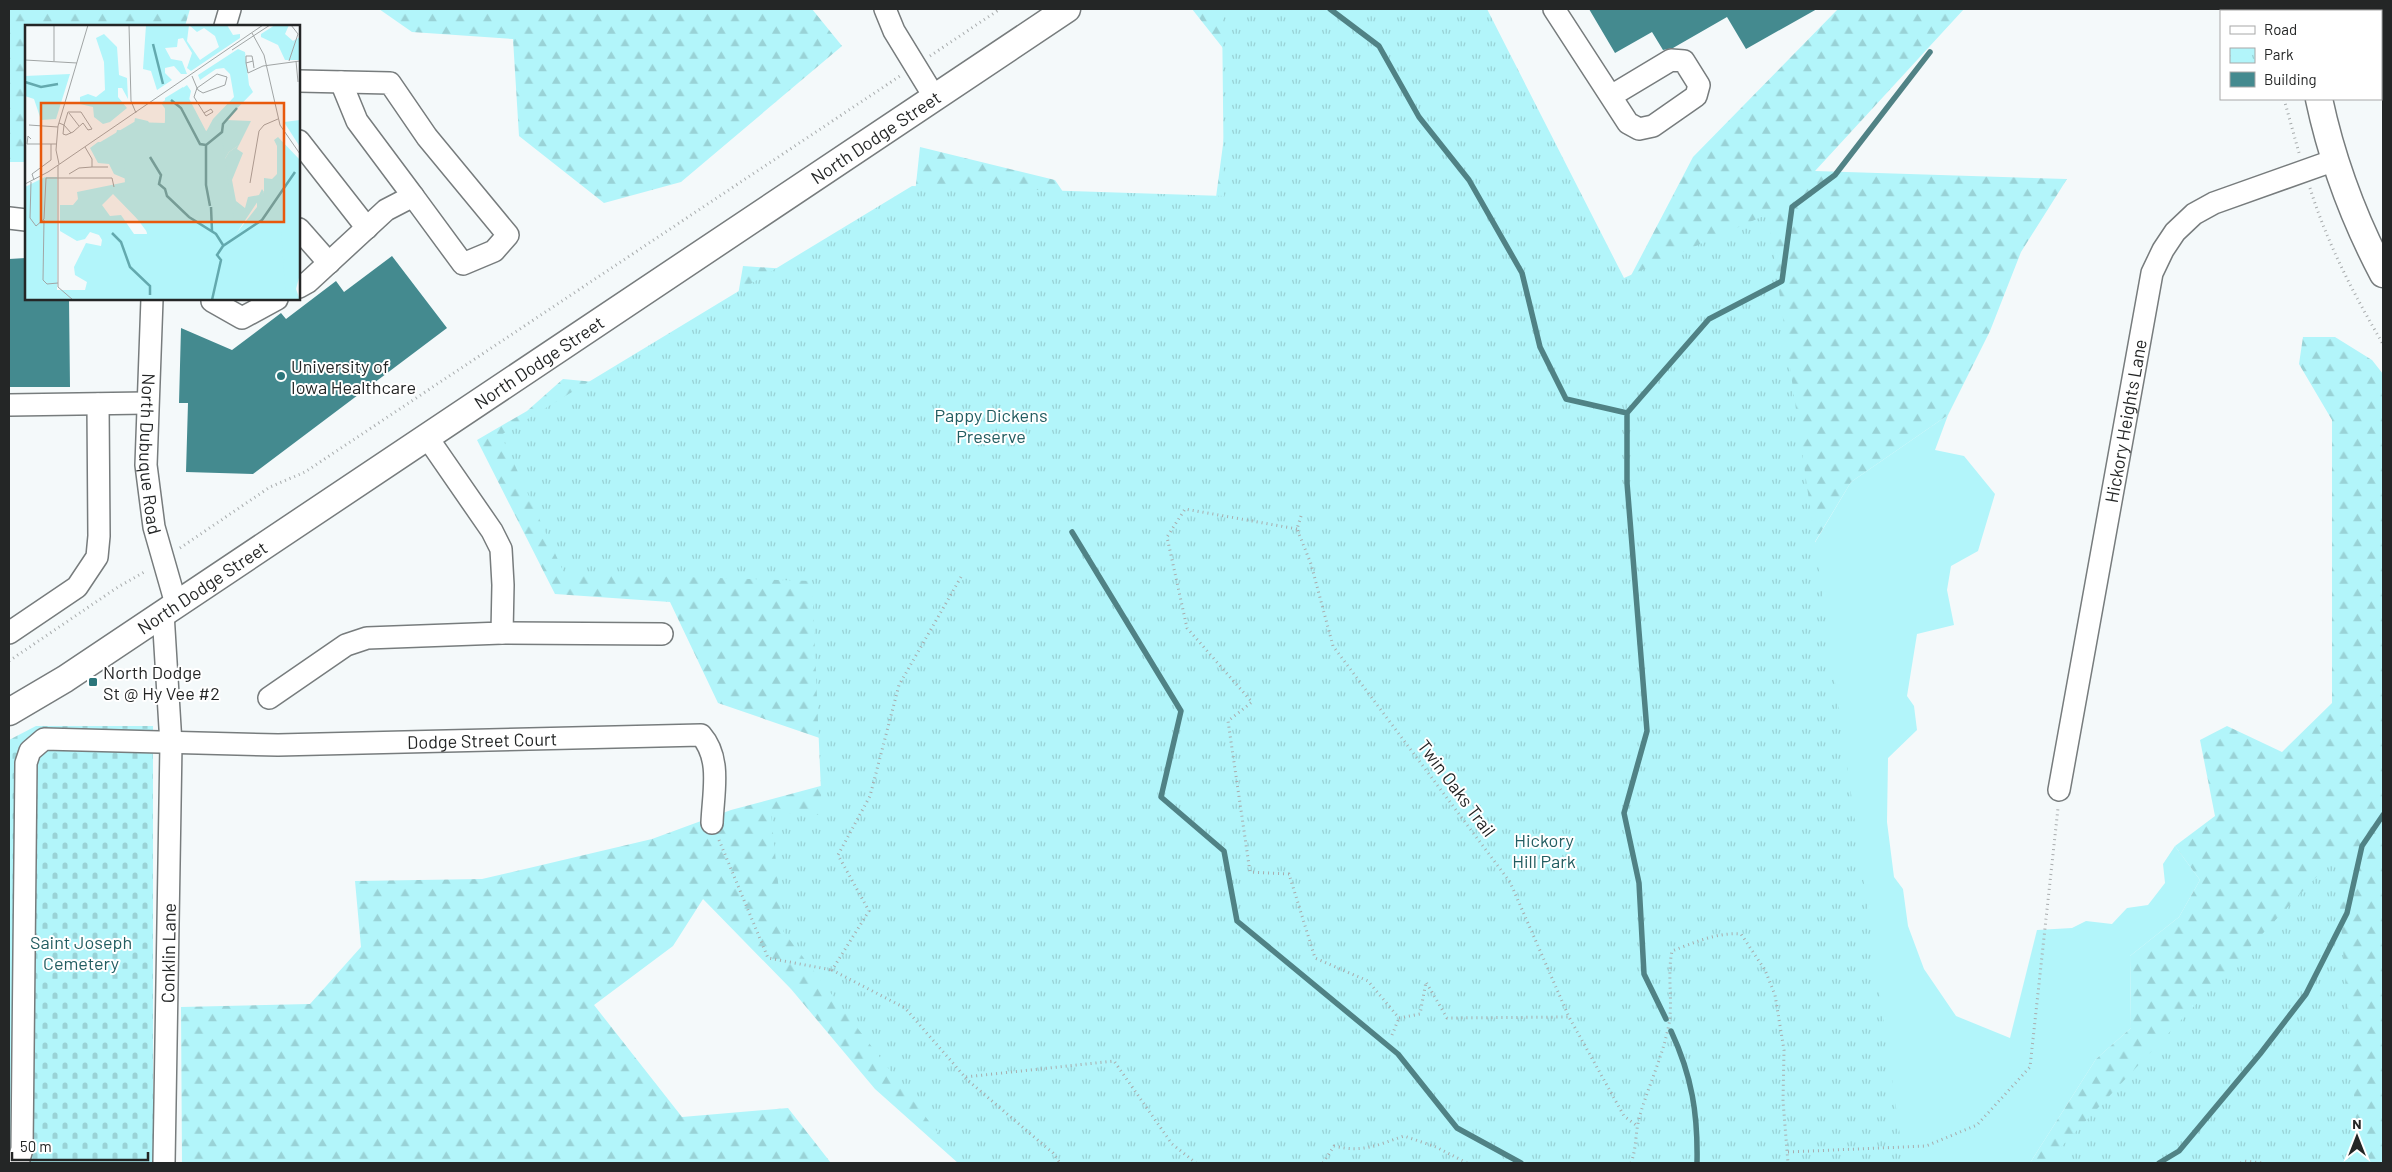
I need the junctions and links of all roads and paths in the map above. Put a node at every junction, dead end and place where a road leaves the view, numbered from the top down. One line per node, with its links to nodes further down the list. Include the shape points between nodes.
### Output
1 (230, 9): 6 (street)
2 (885, 9): 7 (street)
3 (1000, 9): 7 (path)
4 (1067, 9): 11 (main road, North Dodge Street)
5 (1554, 9): 10 (street)
6 (225, 25)
7 (915, 66): 11 (street); 35 (path, via 305,472 270,487)
8 (300, 81): 9 (street)
9 (341, 82): 17 (street, via 357,121); 17 (street, via 390,83 428,137 508,235 494,251 463,264)
10 (1611, 96)
11 (935, 98): 32 (main road, North Dodge Street)
12 (2284, 100): 16 (path)
13 (2319, 100): 15 (main road)
14 (300, 143): 20 (street)
15 (2335, 160): 16 (street, Hickory Heights Lane); 23 (main road, via 2354,212)
16 (2304, 171): 28 (path, via 2333,248); 45 (street, Hickory Heights Lane, via 2214,203 2194,214 2175,232 2152,273)
17 (413, 196): 20 (street, via 386,210)
18 (9, 218): 19 (street)
19 (25, 220)
20 (367, 228): 22 (street)
21 (300, 230): 22 (street)
22 (329, 263): 24 (street)
23 (2383, 274)
24 (300, 286)
25 (152, 300): 29 (street, North Dubuque Road)
26 (212, 300): 27 (street, via 242,318)
27 (275, 300)
28 (2383, 344)
29 (147, 403): 30 (street); 35 (street, North Dubuque Road, via 146,465 154,527)
30 (98, 404): 31 (street); 38 (street, via 97,557 77,588)
31 (9, 405)
32 (426, 437): 37 (main road, North Dodge Street); 39 (street, via 492,531 501,549)
33 (1301, 516): 34 (path)
34 (1296, 529): 48 (path, Twin Oaks Trail, via 1311,564 1333,646 1510,882); 49 (path, via 1185,509 1167,537 1186,628 1252,702 1228,721 1250,872 1289,874 1315,958 1368,981)
35 (163, 560): 37 (street, North Dubuque Road); 41 (path)
36 (961, 577): 47 (path, via 899,685 870,796 838,855 869,910)
37 (170, 609): 43 (main road, North Dodge Street); 44 (street, Conklin Lane)
38 (9, 633)
39 (502, 633): 40 (street); 42 (street, via 367,638 346,646)
40 (662, 634)
41 (9, 661)
42 (269, 698)
43 (9, 712)
44 (171, 744): 46 (street, Dodge Street Court, via 278,745 701,735 710,745 715,760); 54 (street, via 57,738 44,739 30,751 26,763); 55 (street, Conklin Lane)
45 (2060, 790): 53 (path, via 2030,1068 1977,1124 1926,1146)
46 (712, 823): 47 (path, via 768,958)
47 (832, 970): 51 (path, via 906,1008)
48 (1569, 1017): 49 (path, via 1447,1018 1426,982 1420,1014); 52 (path, Twin Oaks Trail, via 1624,1116)
49 (1399, 1018): 50 (path)
50 (1392, 1035)
51 (965, 1078): 56 (path, via 1053,1153); 57 (path, via 1114,1062 1172,1144)
52 (1637, 1126): 53 (path, via 1669,1022 1672,951 1721,934 1741,934 1765,970 1775,995 1784,1050 1783,1101); 60 (path, via 1637,1148)
53 (1788, 1152): 61 (path)
54 (21, 1158)
55 (164, 1163)
56 (1060, 1163)
57 (1196, 1163)
58 (1323, 1163): 59 (path, via 1334,1146 1353,1150 1404,1136)
59 (1467, 1163)
60 (1631, 1163)
61 (1788, 1163)
62 (2241, 1163): 63 (path)
63 (2264, 1163)

